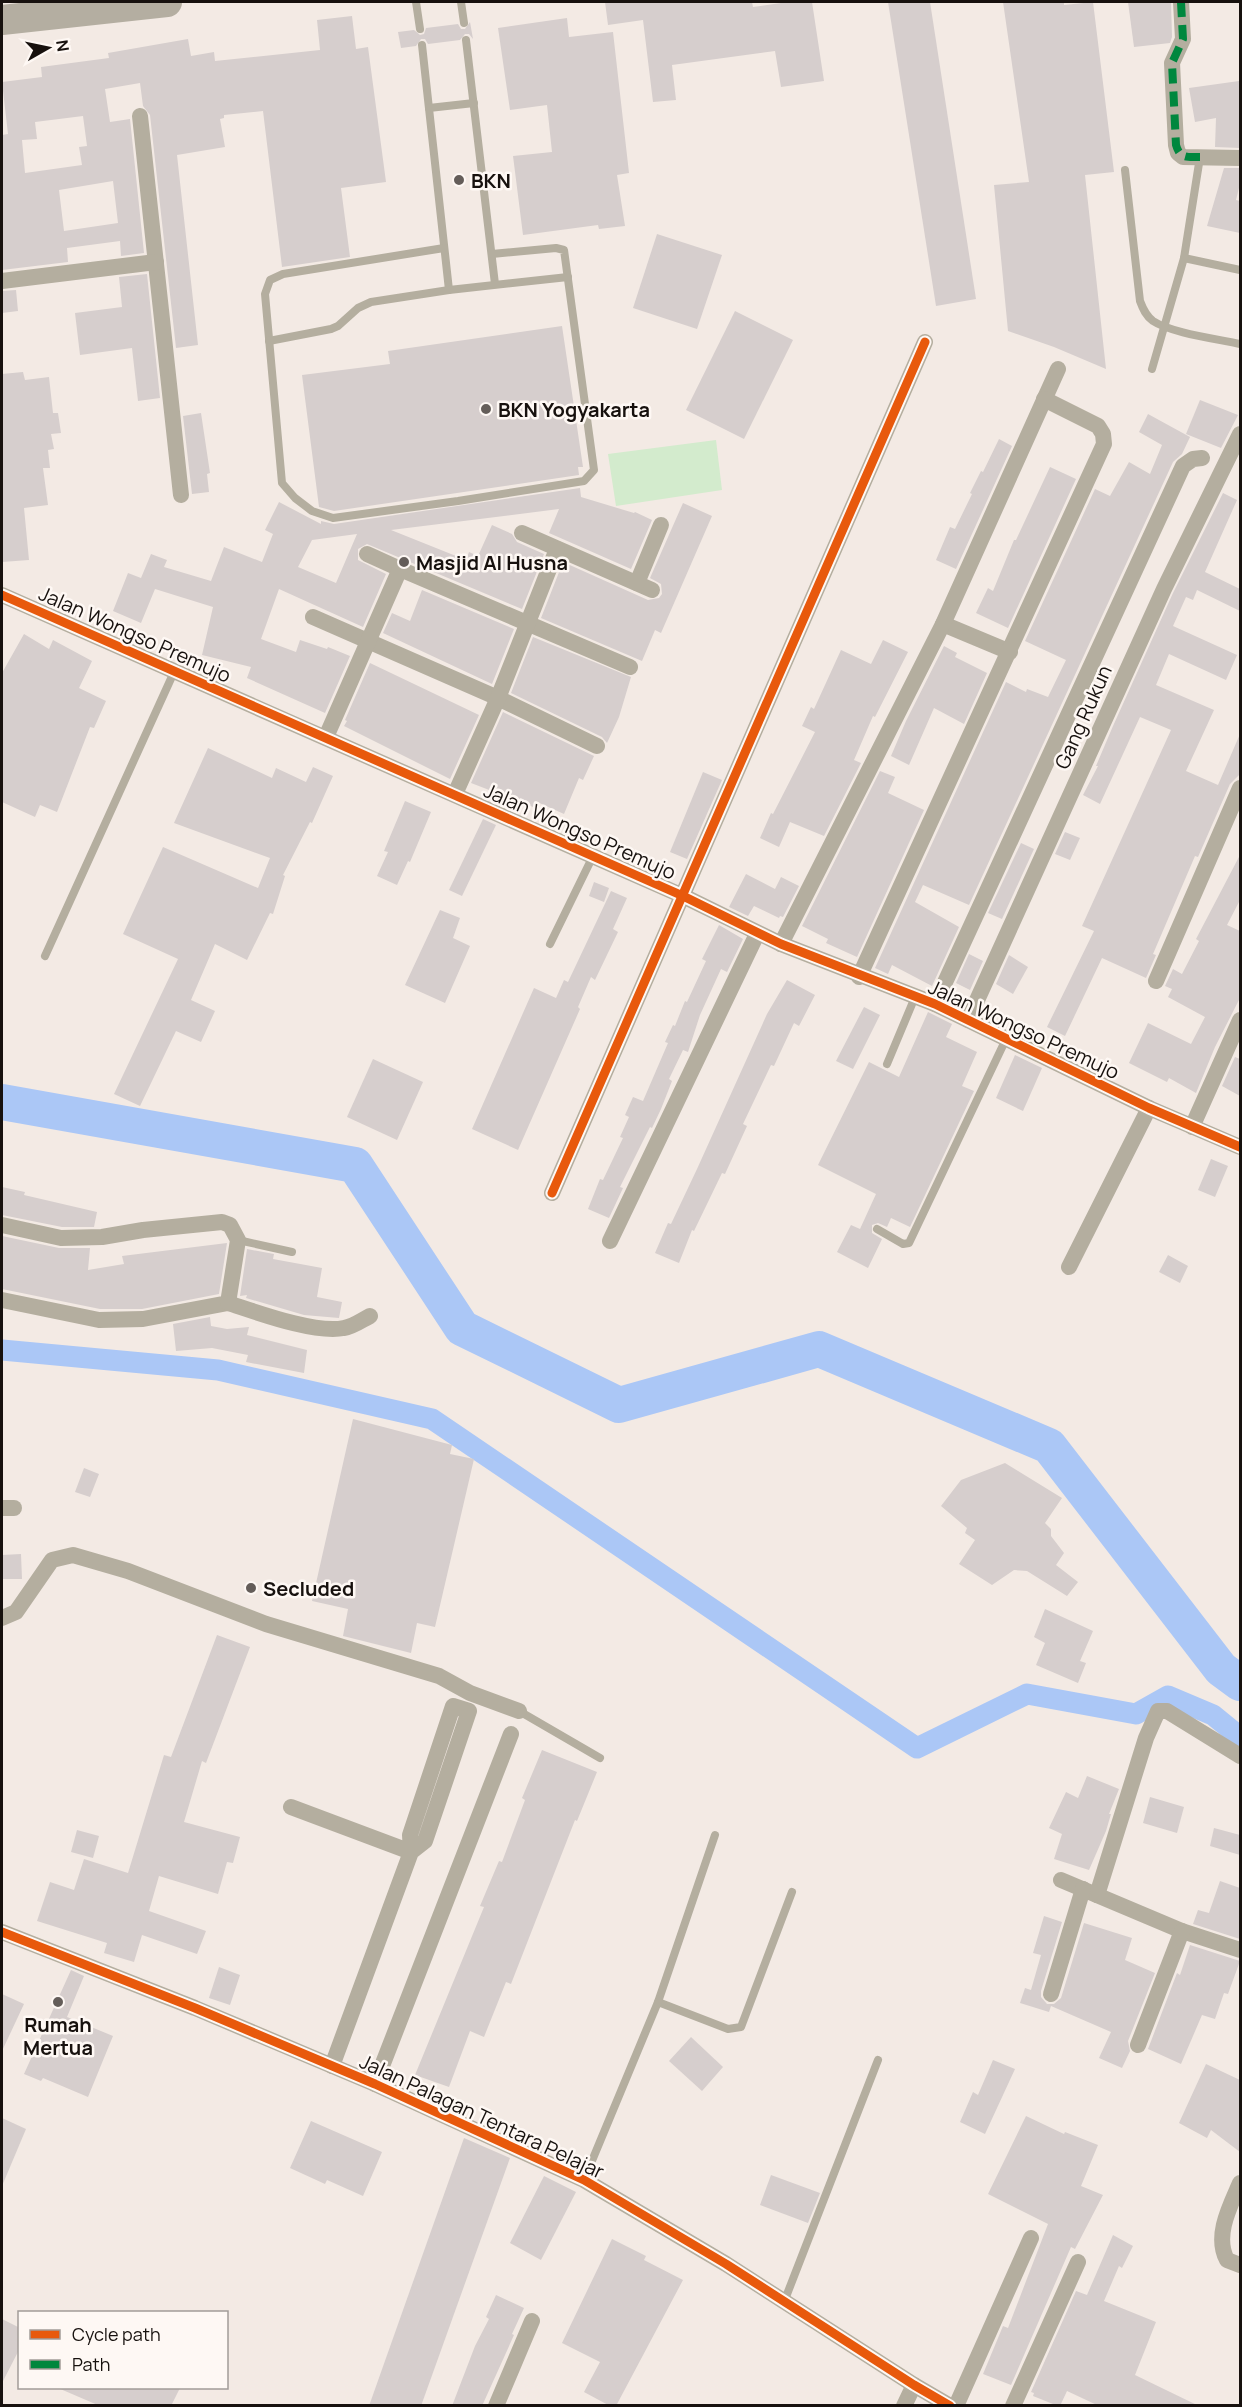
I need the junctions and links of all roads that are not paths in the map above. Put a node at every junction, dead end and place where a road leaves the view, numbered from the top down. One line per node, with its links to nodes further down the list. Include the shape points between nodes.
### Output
1 (167, 2): 5 (highway)
2 (416, 2): 7 (lane)
3 (461, 2): 6 (lane)
4 (1181, 2): 13 (street, via 1183,39 1172,63 1176,145 1183,157)
5 (2, 20)
6 (464, 23)
7 (420, 29)
8 (466, 40): 10 (lane)
9 (422, 45): 11 (lane)
10 (474, 103): 11 (lane); 17 (lane)
11 (429, 108): 16 (lane)
12 (140, 116): 19 (street)
13 (1200, 157): 14 (street); 18 (lane)
14 (1240, 158)
15 (1125, 170): 25 (lane, via 1140,301 1152,321)
16 (444, 248): 24 (lane); 26 (lane, via 283,274 270,280 265,294)
17 (492, 254): 21 (lane, via 560,248 564,250); 23 (lane)
18 (1184, 258): 20 (lane); 25 (lane)
19 (156, 262): 22 (street); 34 (street)
20 (1240, 270)
21 (568, 277): 23 (lane); 26 (lane, via 594,470 584,481 333,518 312,511 282,483)
22 (2, 281)
23 (495, 284): 24 (lane)
24 (449, 290): 26 (lane, via 371,302 331,329)
25 (1165, 327): 28 (lane); 30 (lane)
26 (269, 341)
27 (924, 342): 56 (street)
28 (1240, 344)
29 (1058, 369): 31 (street)
30 (1152, 369)
31 (1044, 399): 45 (street); 47 (street, via 1098,426 1104,444)
32 (1240, 434): 65 (street, Gang Rukun, via 1164,589)
33 (1203, 458): 64 (street, via 1184,466)
34 (181, 495)
35 (661, 525): 40 (street)
36 (522, 533): 37 (street)
37 (557, 549): 40 (street); 44 (street)
38 (367, 554): 39 (street)
39 (400, 569): 44 (street); 46 (street)
40 (637, 583): 41 (street)
41 (652, 590)
42 (2, 596): 49 (street, Jalan Wongso Premujo)
43 (313, 617): 46 (street)
44 (528, 624): 48 (street); 50 (street)
45 (943, 624): 47 (street); 59 (street)
46 (368, 642): 50 (street); 51 (street)
47 (1010, 652): 61 (street)
48 (630, 667)
49 (174, 672): 51 (street, Jalan Wongso Premujo); 60 (lane)
50 (498, 698): 52 (street); 54 (street)
51 (326, 737): 54 (street, Jalan Wongso Premujo)
52 (597, 746)
53 (1240, 791): 62 (street)
54 (455, 794): 55 (street, Jalan Wongso Premujo)
55 (593, 856): 56 (street, Jalan Wongso Premujo); 58 (lane)
56 (683, 896): 57 (street, Jalan Wongso Premujo); 72 (street)
57 (758, 934): 59 (street, Jalan Wongso Premujo); 76 (street)
58 (550, 944)
59 (781, 944): 61 (street, Jalan Wongso Premujo)
60 (45, 956)
61 (859, 977): 63 (street, Jalan Wongso Premujo)
62 (1156, 981)
63 (915, 997): 64 (street, Jalan Wongso Premujo); 68 (lane)
64 (935, 1004): 65 (street, Jalan Wongso Premujo)
65 (968, 1020): 67 (street, Jalan Wongso Premujo)
66 (1240, 1020): 70 (street)
67 (1006, 1039): 69 (street, Jalan Wongso Premujo); 74 (lane, via 909,1243 903,1244)
68 (887, 1064)
69 (1149, 1108): 70 (street, Jalan Wongso Premujo); 78 (street)
70 (1192, 1127): 71 (street, Jalan Wongso Premujo)
71 (1240, 1147)
72 (552, 1193)
73 (2, 1225): 75 (street, via 61,1238 102,1238 222,1222 230,1225)
74 (877, 1229)
75 (238, 1240): 77 (lane); 80 (street)
76 (610, 1241)
77 (292, 1252)
78 (1069, 1267)
79 (2, 1300): 80 (street, via 99,1320 143,1319)
80 (228, 1303): 81 (street, via 326,1328 344,1328)
81 (370, 1316)
82 (2, 1618): 83 (street, via 16,1612 52,1560 73,1555 128,1571 266,1624 439,1677)
83 (519, 1711): 86 (lane)
84 (512, 1734): 101 (street)
85 (1240, 1755): 92 (street, via 1167,1711 1158,1711)
86 (600, 1758)
87 (291, 1807): 89 (street)
88 (715, 1834): 97 (lane)
89 (411, 1852): 89 (street, via 425,1841 469,1711 453,1706 410,1834); 100 (street)
90 (1061, 1880): 92 (street)
91 (792, 1892): 97 (lane, via 741,2026 728,2029)
92 (1090, 1892): 93 (street); 96 (street)
93 (1182, 1931): 95 (street); 98 (street)
94 (2, 1932): 100 (street, Jalan Palagan Tentara Pelajar)
95 (1240, 1950)
96 (1051, 1994)
97 (658, 2002): 102 (lane)
98 (1138, 2045)
99 (878, 2060): 107 (lane)
100 (332, 2066): 101 (street, Jalan Palagan Tentara Pelajar)
101 (375, 2084): 102 (street, Jalan Palagan Tentara Pelajar)
102 (584, 2180): 107 (street, Jalan Palagan Tentara Pelajar)
103 (1240, 2183): 106 (street, via 1221,2236 1227,2260)
104 (1031, 2238): 113 (street)
105 (1078, 2262): 114 (street)
106 (1240, 2265)
107 (784, 2302): 109 (street, Jalan Palagan Tentara Pelajar)
108 (532, 2321): 110 (street)
109 (914, 2385): 111 (street); 112 (street, Jalan Palagan Tentara Pelajar)
110 (496, 2406)
111 (904, 2406)
112 (950, 2406)
113 (956, 2406)
114 (1013, 2406)

